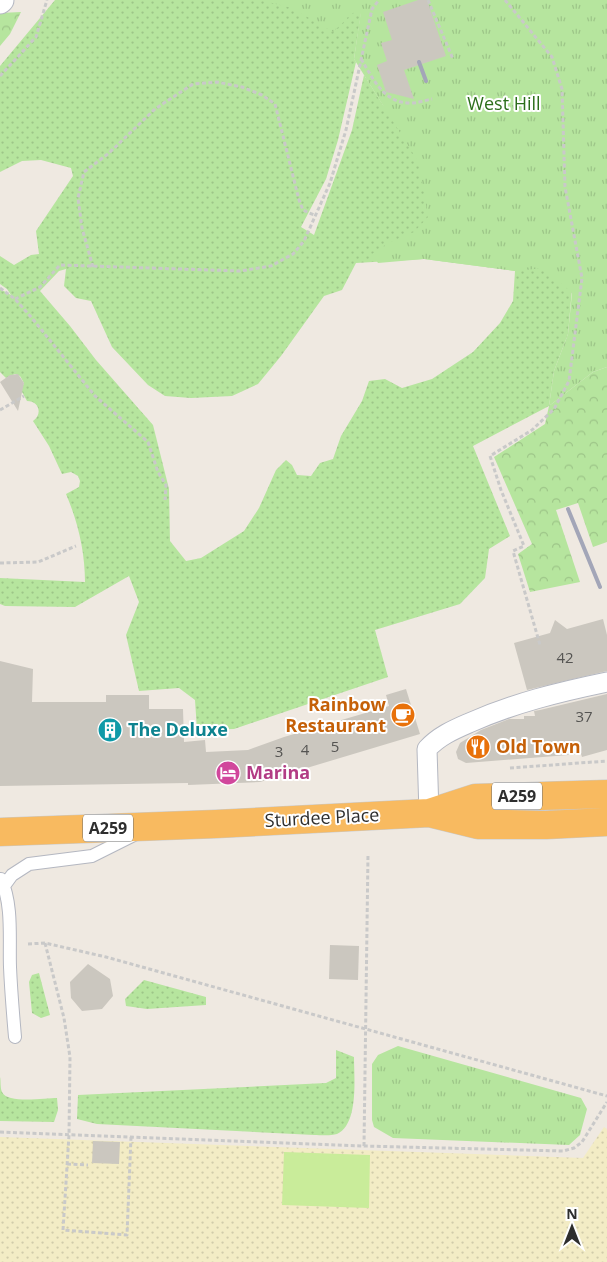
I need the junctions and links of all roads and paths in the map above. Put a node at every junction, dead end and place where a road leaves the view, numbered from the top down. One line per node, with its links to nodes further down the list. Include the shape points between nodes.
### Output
1 (47, 0): 7 (path, via 36,37)
2 (379, 0): 5 (path, via 372,10)
3 (428, 0): 6 (path)
4 (505, 0): 18 (path, via 552,57 562,89 565,187 582,278 569,380 554,409 532,430 490,456 524,546 513,551)
5 (361, 59): 8 (path, via 381,91 393,100 412,103); 9 (path, via 346,130 330,183)
6 (453, 59)
7 (0, 76)
8 (432, 99)
9 (314, 215): 10 (path, via 304,241 293,254 271,266 240,272); 10 (path, via 303,210 299,200 275,104 242,87 217,82 193,84 155,109 84,172 78,198)
10 (93, 267): 12 (path, via 60,265 40,287)
11 (0, 288): 12 (path)
12 (15, 300): 15 (path, via 95,396 148,442 166,485)
13 (24, 396): 14 (path)
14 (0, 410)
15 (165, 500)
16 (76, 546): 17 (path, via 38,562)
17 (0, 563)
18 (540, 645)
19 (607, 682): 23 (street, via 501,709 436,739 427,749)
20 (607, 761): 21 (path)
21 (510, 768)
22 (607, 794): 23 (highway, A259, via 475,798)
23 (429, 813): 24 (highway, A259, via 478,825); 25 (highway, Sturdee Place / A259)
24 (607, 822)
25 (153, 826): 26 (highway, A259); 28 (lane, via 92,856 29,864)
26 (0, 832)
27 (368, 854): 31 (path)
28 (2, 882): 30 (lane)
29 (45, 943): 30 (path); 31 (path); 36 (path, via 70,1057)
30 (10, 945): 32 (lane)
31 (366, 1029): 33 (path); 38 (path)
32 (14, 1037)
33 (607, 1096)
34 (607, 1102): 38 (path, via 582,1142 563,1151)
35 (0, 1132): 36 (path)
36 (69, 1135): 37 (path); 39 (path)
37 (131, 1137): 38 (path); 39 (path, via 127,1235 63,1230)
38 (364, 1146)
39 (67, 1164): 40 (path)
40 (88, 1165)

